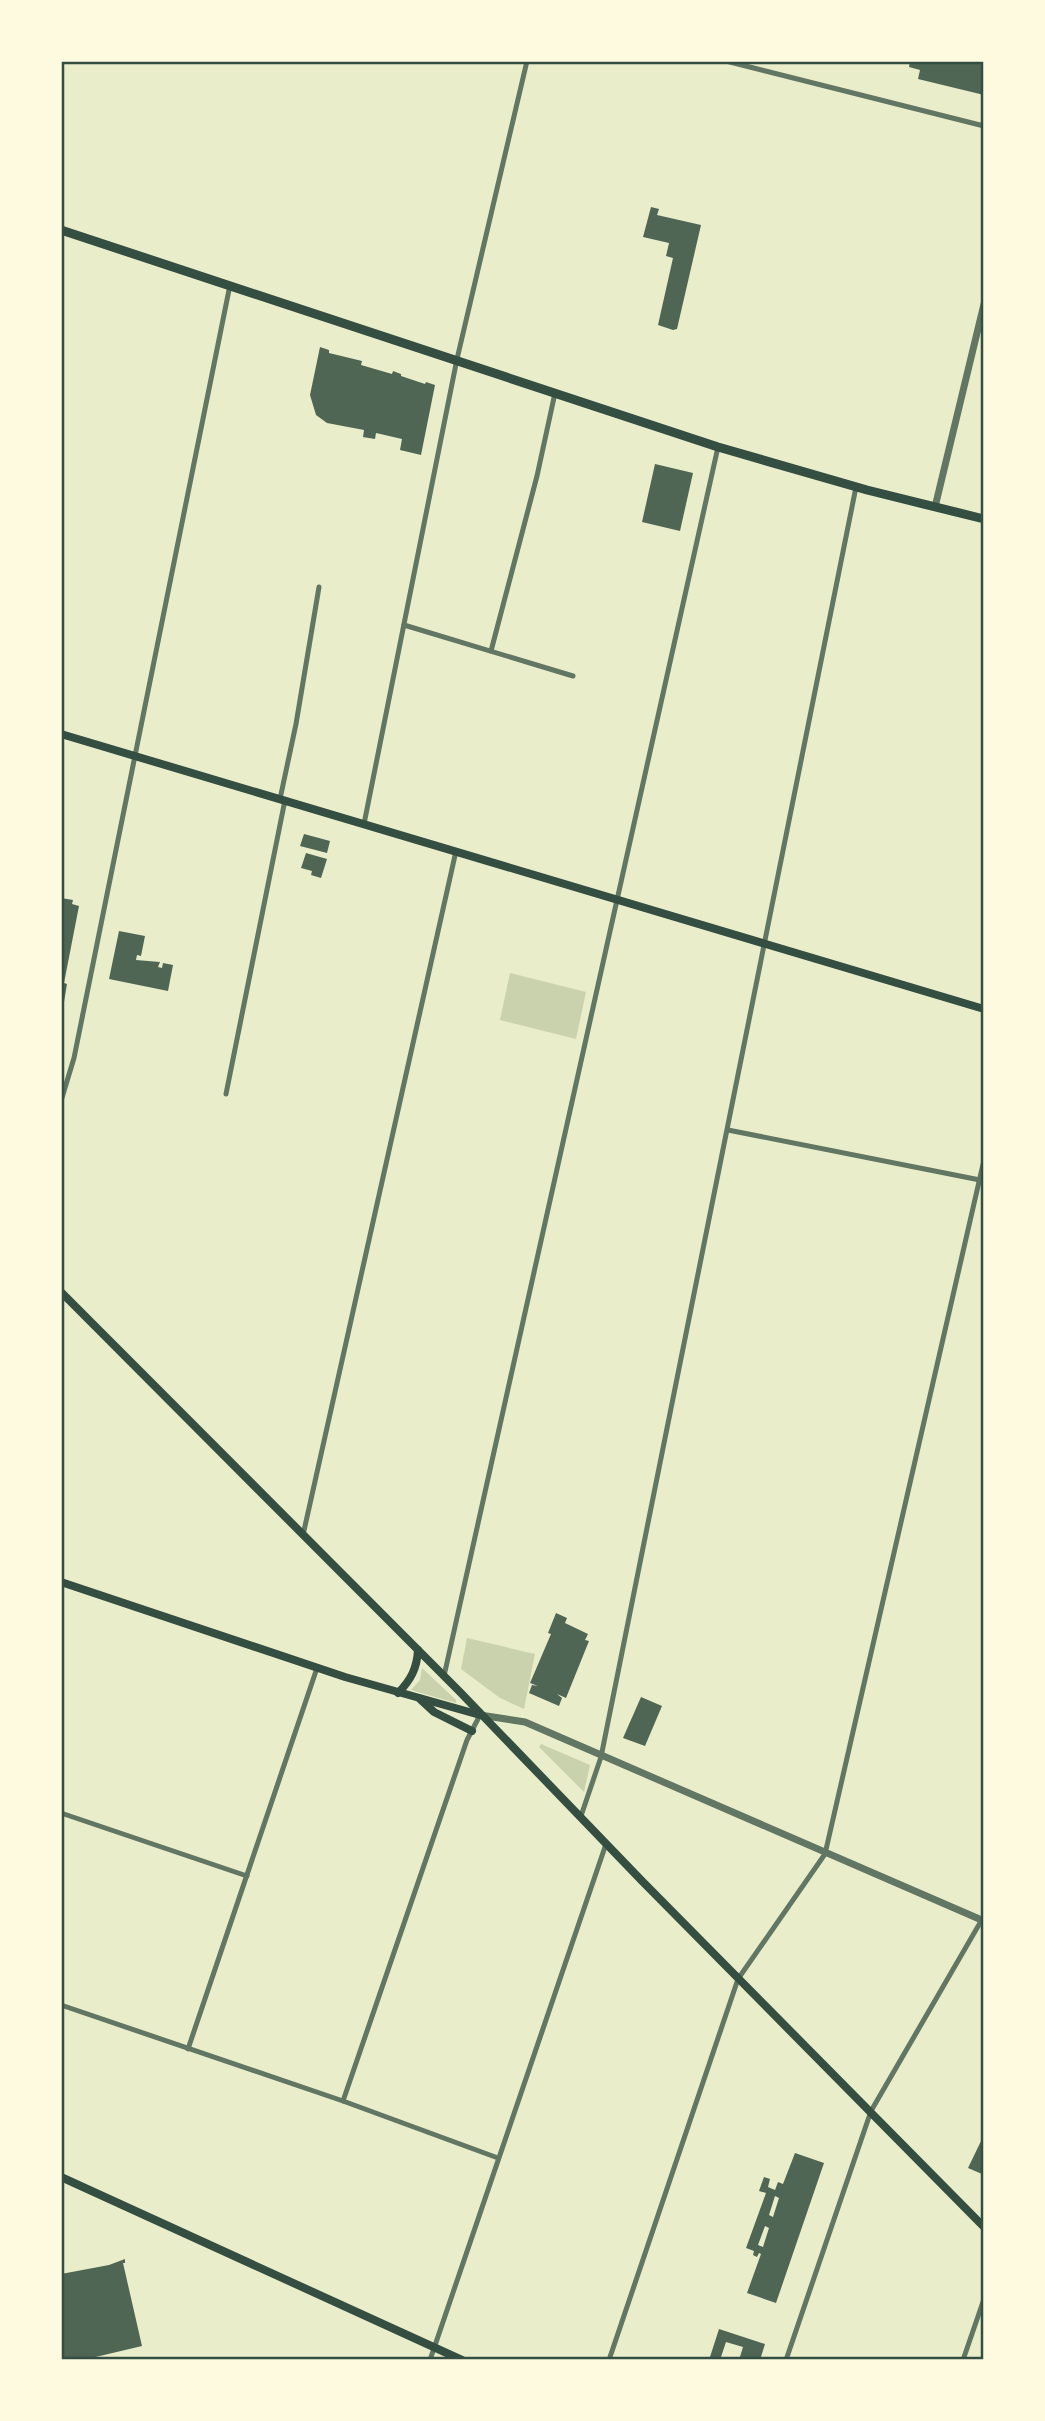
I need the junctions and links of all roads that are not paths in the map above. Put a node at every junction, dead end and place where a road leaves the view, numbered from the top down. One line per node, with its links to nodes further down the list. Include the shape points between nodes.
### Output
1 (527, 61): 7 (street)
2 (726, 61): 3 (street)
3 (984, 126)
4 (61, 230): 5 (main road)
5 (230, 285): 7 (main road); 18 (street)
6 (984, 304): 11 (street)
7 (457, 359): 8 (main road); 14 (street)
8 (555, 393): 9 (main road); 15 (street)
9 (718, 447): 10 (main road); 22 (street)
10 (856, 487): 11 (main road); 23 (street)
11 (935, 507): 12 (main road)
12 (984, 519)
13 (318, 587): 19 (street)
14 (404, 625): 15 (street); 20 (street)
15 (491, 651): 16 (street)
16 (573, 676)
17 (61, 734): 18 (main road)
18 (135, 756): 19 (main road); 26 (street, via 74,1058)
19 (282, 800): 20 (main road); 25 (street)
20 (364, 824): 21 (main road)
21 (456, 851): 22 (main road); 31 (street)
22 (617, 900): 23 (main road); 35 (street)
23 (765, 944): 24 (main road); 27 (street)
24 (984, 1009)
25 (226, 1094)
26 (61, 1101)
27 (728, 1130): 29 (street); 40 (street)
28 (984, 1160): 29 (street)
29 (980, 1180): 44 (street)
30 (61, 1292): 31 (main road)
31 (303, 1535): 33 (main road)
32 (61, 1582): 34 (main road)
33 (418, 1650): 35 (main road); 36 (main road, via 417,1666)
34 (317, 1668): 36 (main road); 45 (street)
35 (444, 1676): 38 (main road)
36 (398, 1693): 37 (main road)
37 (420, 1699): 38 (main road); 39 (main road, via 434,1712)
38 (480, 1715): 39 (street); 40 (street, via 525,1723); 42 (main road)
39 (472, 1731): 50 (street)
40 (601, 1757): 42 (street); 44 (street)
41 (61, 1813): 45 (street)
42 (581, 1816): 43 (main road)
43 (606, 1844): 47 (main road); 52 (street)
44 (825, 1854): 46 (street); 47 (street)
45 (247, 1876): 49 (street)
46 (983, 1919): 51 (street)
47 (738, 1979): 51 (main road); 59 (street)
48 (61, 2006): 49 (street)
49 (188, 2049): 50 (street)
50 (343, 2101): 52 (street)
51 (871, 2111): 54 (main road); 60 (street)
52 (498, 2158): 56 (street)
53 (61, 2177): 56 (main road)
54 (984, 2227)
55 (984, 2299): 61 (street)
56 (434, 2347): 57 (street); 58 (main road)
57 (430, 2360)
58 (462, 2360)
59 (609, 2360)
60 (786, 2360)
61 (963, 2360)

